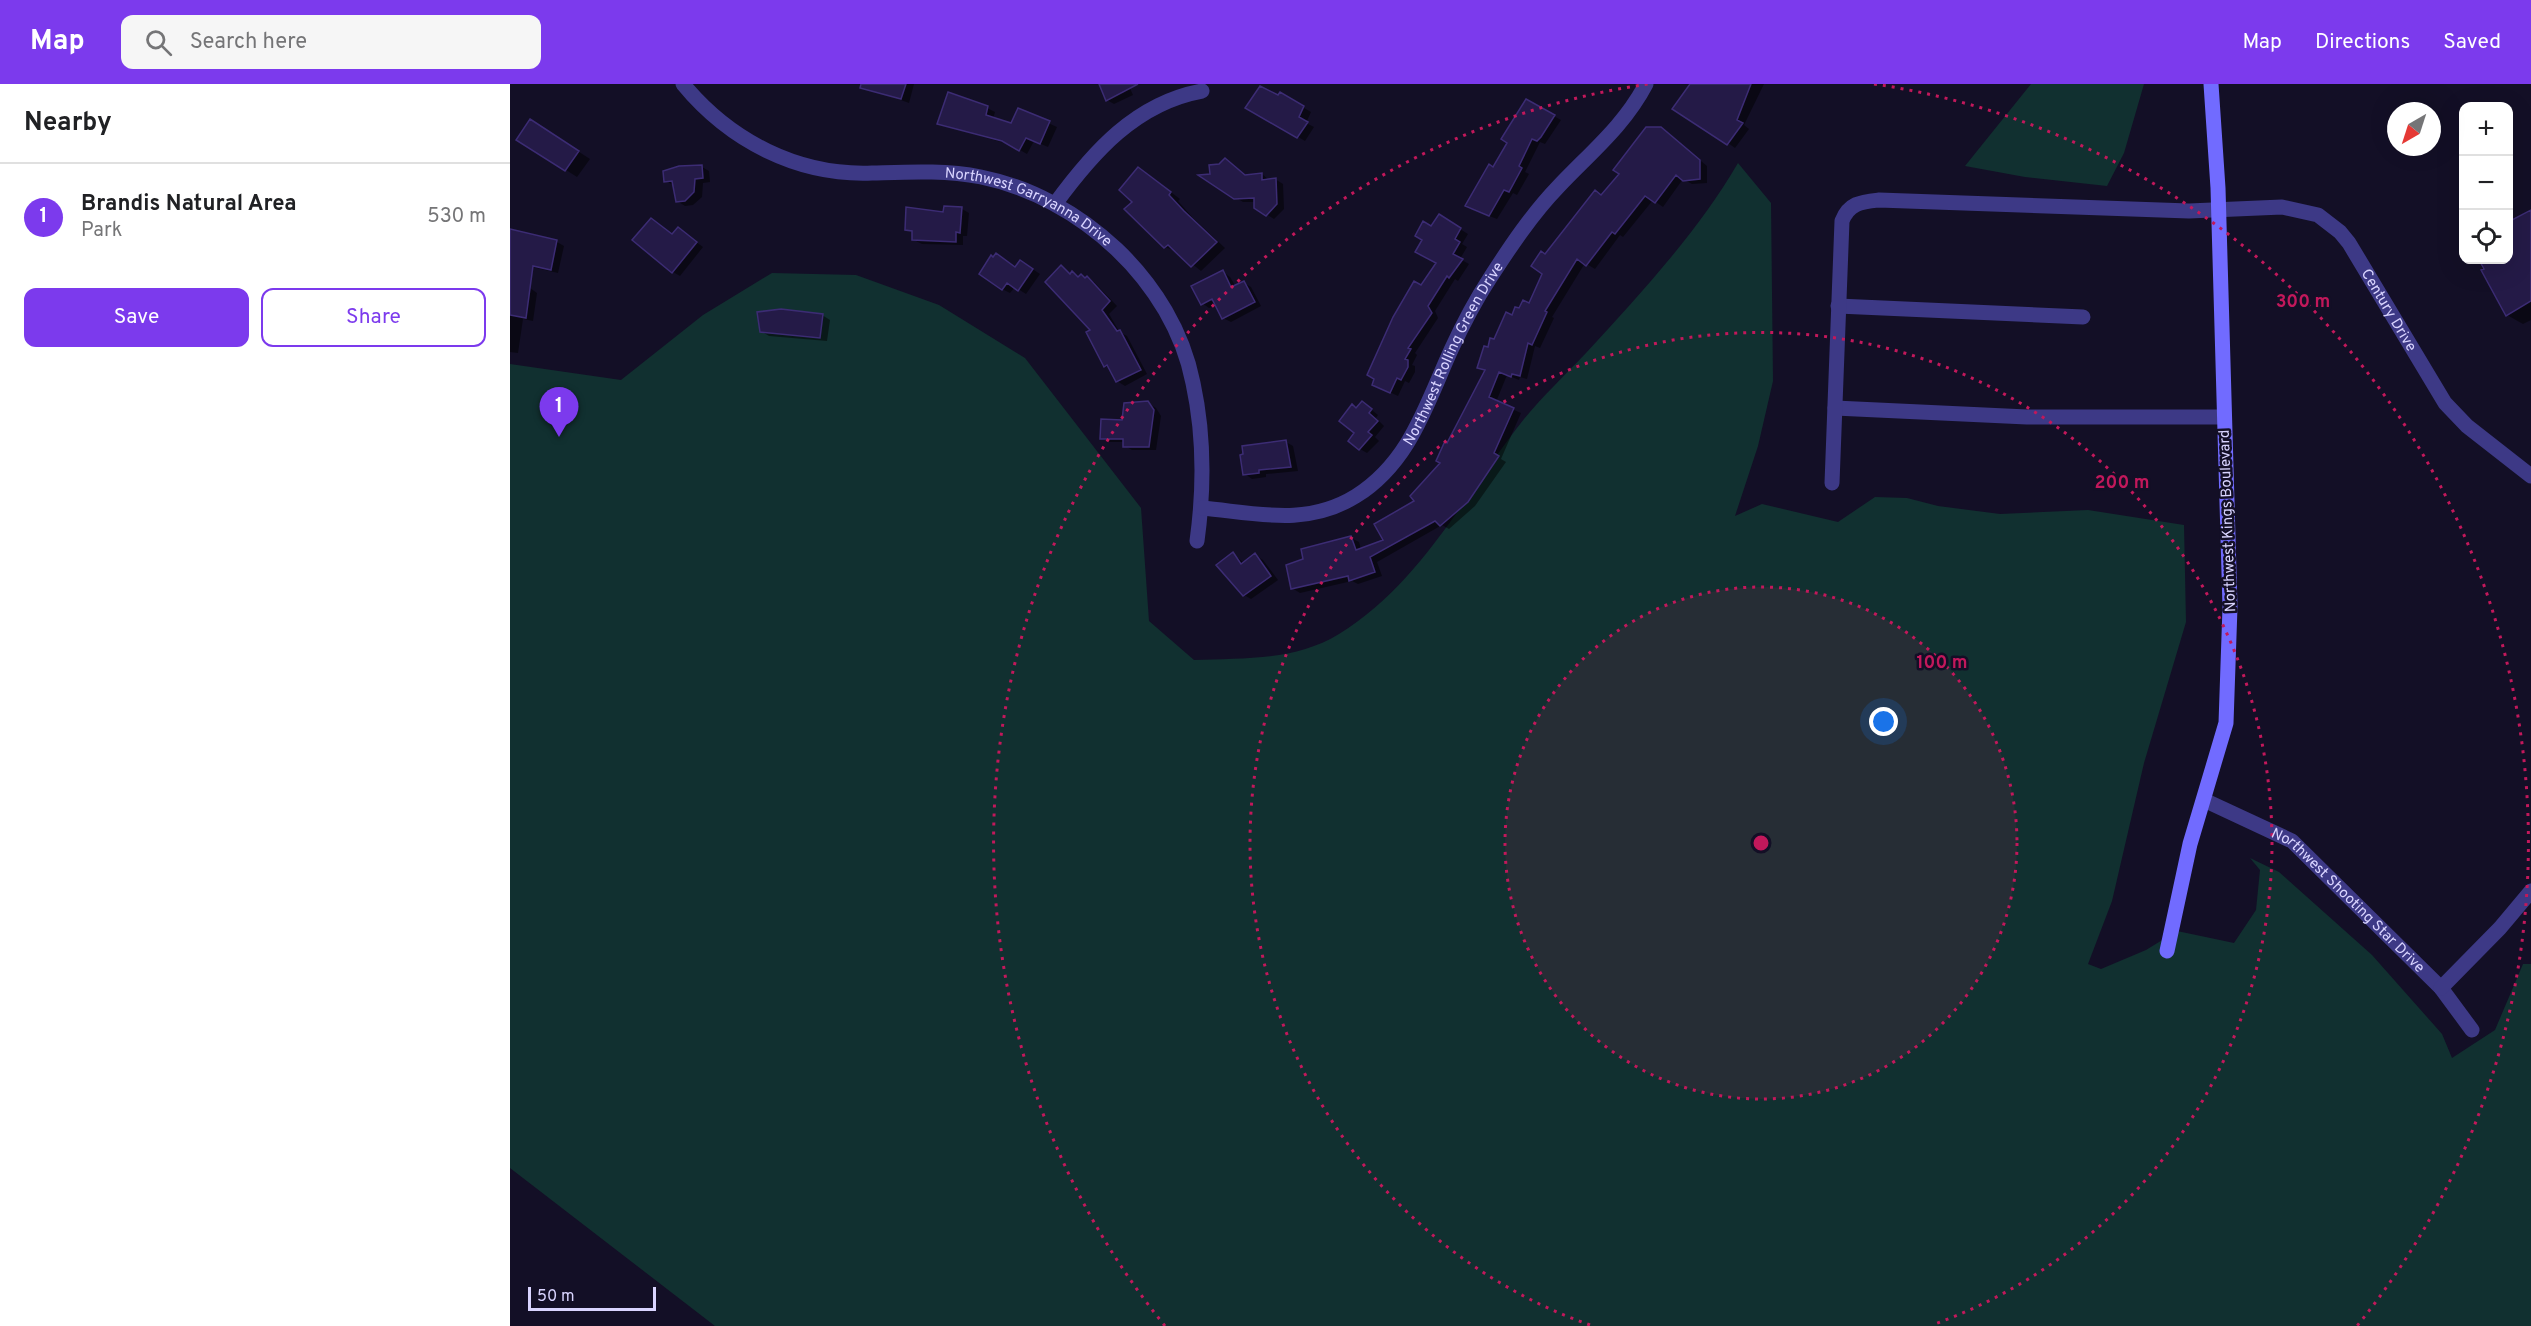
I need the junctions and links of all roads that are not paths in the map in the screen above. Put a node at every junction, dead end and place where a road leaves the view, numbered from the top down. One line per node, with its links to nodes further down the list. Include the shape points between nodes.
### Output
1 (683, 84): 5 (street, Northwest Garryanna Drive, via 742,137 796,165 834,172 938,171 980,177 1006,183)
2 (1646, 84): 13 (street, Northwest Rolling Green Drive, via 1615,130 1557,188 1490,279 1452,348 1409,444 1378,480 1338,506 1310,515 1268,516)
3 (2211, 84): 6 (street, Northwest Kings Boulevard)
4 (1202, 91): 5 (street, via 1170,99 1120,129 1082,167)
5 (1055, 204): 13 (street, Northwest Garryanna Drive, via 1074,215 1128,261 1154,293 1172,325 1193,381 1201,442)
6 (2218, 210): 7 (street, Century Drive, via 1857,202 1846,210 1842,221); 10 (street, Northwest Kings Boulevard); 11 (street, Century Drive, via 2297,209 2318,215 2340,232 2445,403 2467,426)
7 (1838, 306): 8 (street); 9 (street)
8 (2084, 317)
9 (1835, 408): 10 (street, via 2027,417); 12 (street)
10 (2224, 417): 15 (street, Northwest Kings Boulevard, via 2230,607 2226,723)
11 (2531, 476)
12 (1832, 483)
13 (1202, 507): 14 (street, Northwest Garryanna Drive)
14 (1197, 541)
15 (2204, 801): 17 (street, Northwest Kings Boulevard, via 2190,844); 18 (street, Northwest Shooting Star Drive, via 2292,841)
16 (2531, 891): 18 (street)
17 (2167, 951)
18 (2441, 988): 19 (street, Northwest Shooting Star Drive)
19 (2472, 1030)

